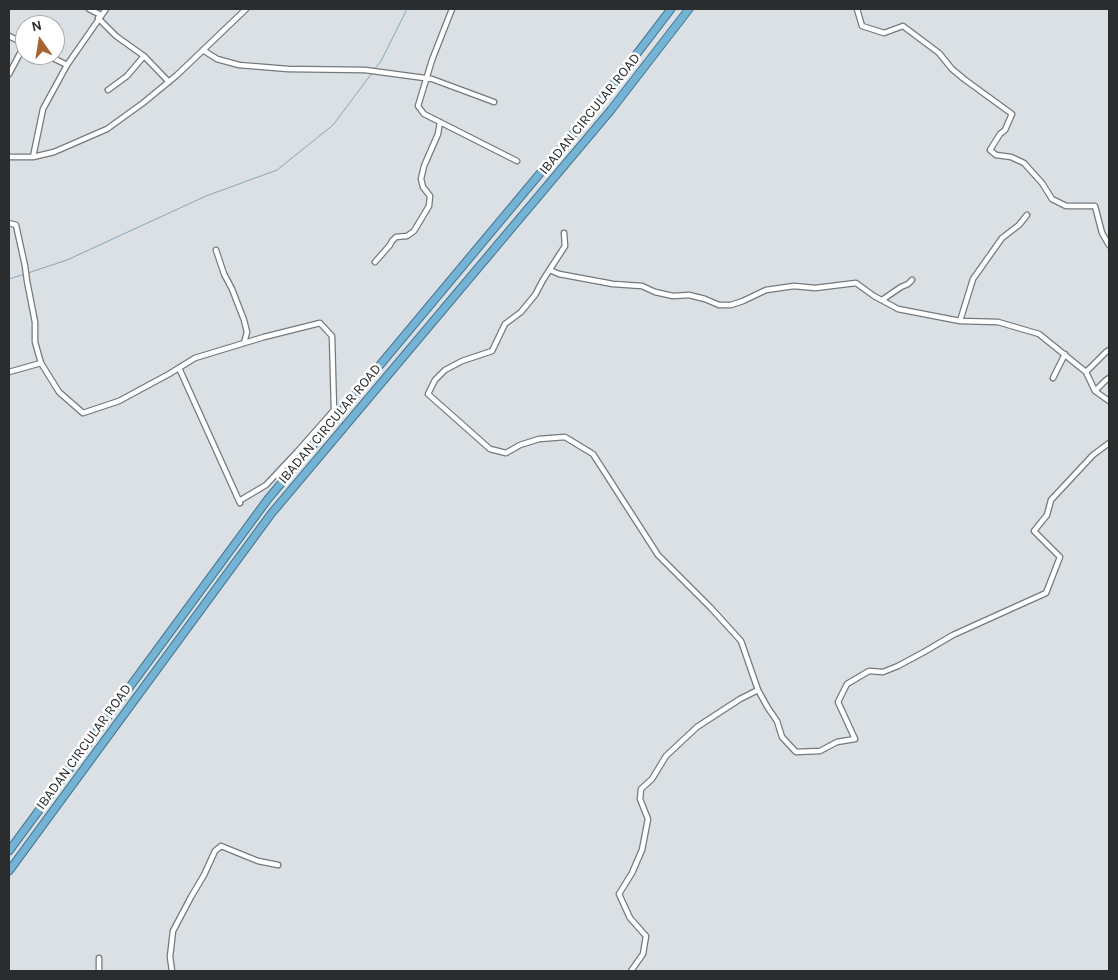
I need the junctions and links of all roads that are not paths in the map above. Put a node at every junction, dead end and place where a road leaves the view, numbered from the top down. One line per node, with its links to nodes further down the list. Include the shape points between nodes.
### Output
1 (89, 9): 8 (street)
2 (106, 9): 8 (street)
3 (246, 9): 9 (street)
4 (452, 9): 14 (street)
5 (671, 9): 45 (highway, IBADAN CIRCULAR ROAD, via 597,105 268,499)
6 (689, 9): 47 (highway, IBADAN CIRCULAR ROAD, via 611,110 271,514)
7 (857, 9): 25 (street, via 862,26 884,33 903,26 939,53 964,79 1012,114 990,150 996,155 1024,163 1052,198 1066,206 1095,206 1102,234)
8 (100, 17): 10 (street, via 116,36); 12 (street)
9 (203, 50): 14 (street, via 217,59 239,65 365,70); 15 (street)
10 (144, 56): 15 (street); 16 (street, via 127,76)
11 (15, 63): 13 (street)
12 (67, 65): 20 (street, via 43,109)
13 (9, 74)
14 (427, 78): 17 (street); 18 (street, via 418,106 424,114)
15 (169, 82): 20 (street, via 107,129 54,152)
16 (108, 90)
17 (494, 102)
18 (440, 122): 21 (street); 27 (street, via 421,179 430,196 429,206 414,230 407,236 396,237)
19 (9, 157): 20 (street)
20 (33, 157)
21 (517, 161)
22 (1027, 215): 31 (street, via 1002,238 973,279)
23 (9, 223): 35 (street, via 16,225)
24 (564, 233): 28 (street, via 565,246)
25 (1109, 245)
26 (216, 250): 32 (street, via 244,320 247,332)
27 (375, 262)
28 (550, 270): 30 (street, via 613,284 642,286 673,296 705,299 719,305 731,305 766,290 856,283); 44 (street, via 521,312 505,324 492,351 446,370 435,380 428,394 490,449 506,453 538,439 565,437 593,454 658,555 741,641)
29 (912, 280): 30 (street)
30 (882, 300): 31 (street, via 898,309)
31 (960, 321): 34 (street, via 998,322 1039,334)
32 (244, 343): 36 (street, via 195,358); 36 (street, via 320,323 332,336 334,410 266,485 240,502)
33 (1109, 350): 38 (street)
34 (1065, 354): 38 (street); 39 (street)
35 (42, 364): 36 (street, via 59,392 83,413 119,401); 37 (street)
36 (178, 368)
37 (9, 372)
38 (1086, 372): 41 (street)
39 (1053, 378)
40 (1109, 378): 41 (street)
41 (1095, 391): 42 (street)
42 (1109, 401)
43 (1109, 443): 44 (street, via 1051,500 1047,515 1034,531 1060,557 1046,593 952,635 898,666 883,672 869,671 847,684 838,702 855,739 837,742 820,751 796,752 782,737)
44 (758, 690): 51 (street, via 697,727 666,756 652,779 641,789 640,798 648,819 642,850 619,894 630,918 646,936 643,954)
45 (9, 851)
46 (278, 865): 50 (street, via 221,846 215,851 173,931)
47 (9, 871)
48 (99, 958): 49 (street)
49 (99, 971)
50 (172, 971)
51 (631, 971)

